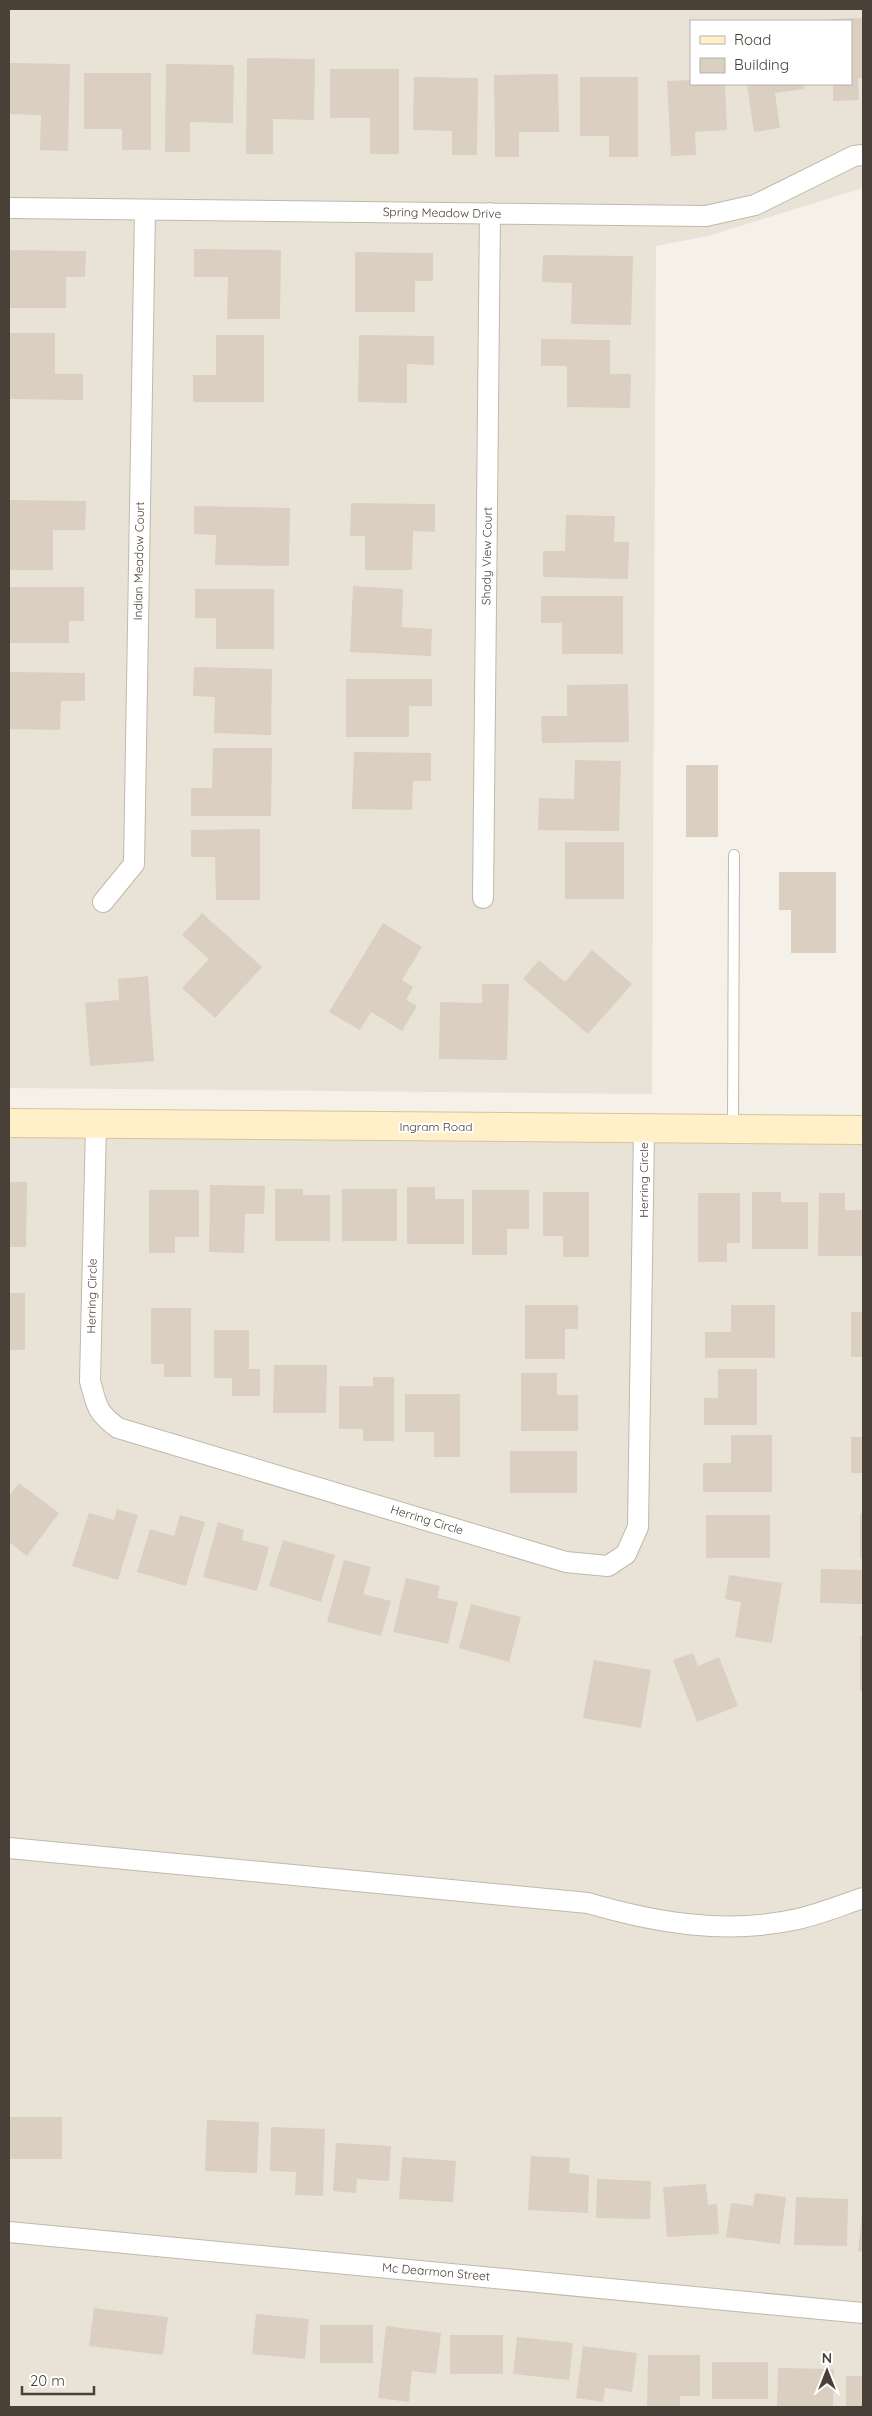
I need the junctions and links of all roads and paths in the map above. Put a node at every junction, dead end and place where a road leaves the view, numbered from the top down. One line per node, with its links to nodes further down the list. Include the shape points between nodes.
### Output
1 (863, 155): 4 (street, Spring Meadow Drive, via 854,156 755,205 706,216)
2 (9, 208): 3 (street, Spring Meadow Drive)
3 (145, 210): 4 (street, Spring Meadow Drive); 7 (street, Indian Meadow Court, via 134,864)
4 (490, 213): 6 (street, Shady View Court)
5 (734, 855): 11 (lane)
6 (483, 898)
7 (103, 902)
8 (9, 1123): 9 (main road, Ingram Road)
9 (96, 1124): 10 (main road, Ingram Road); 10 (street, Herring Circle, via 90,1381 99,1413 104,1418 118,1428 566,1562 608,1566 626,1554 638,1527)
10 (644, 1129): 11 (main road, Ingram Road)
11 (733, 1129): 12 (main road, Ingram Road)
12 (863, 1130)
13 (9, 1848): 14 (street, via 588,1903 661,1921 736,1928 798,1919)
14 (863, 1898)
15 (9, 2232): 16 (street, Mc Dearmon Street)
16 (863, 2313)

